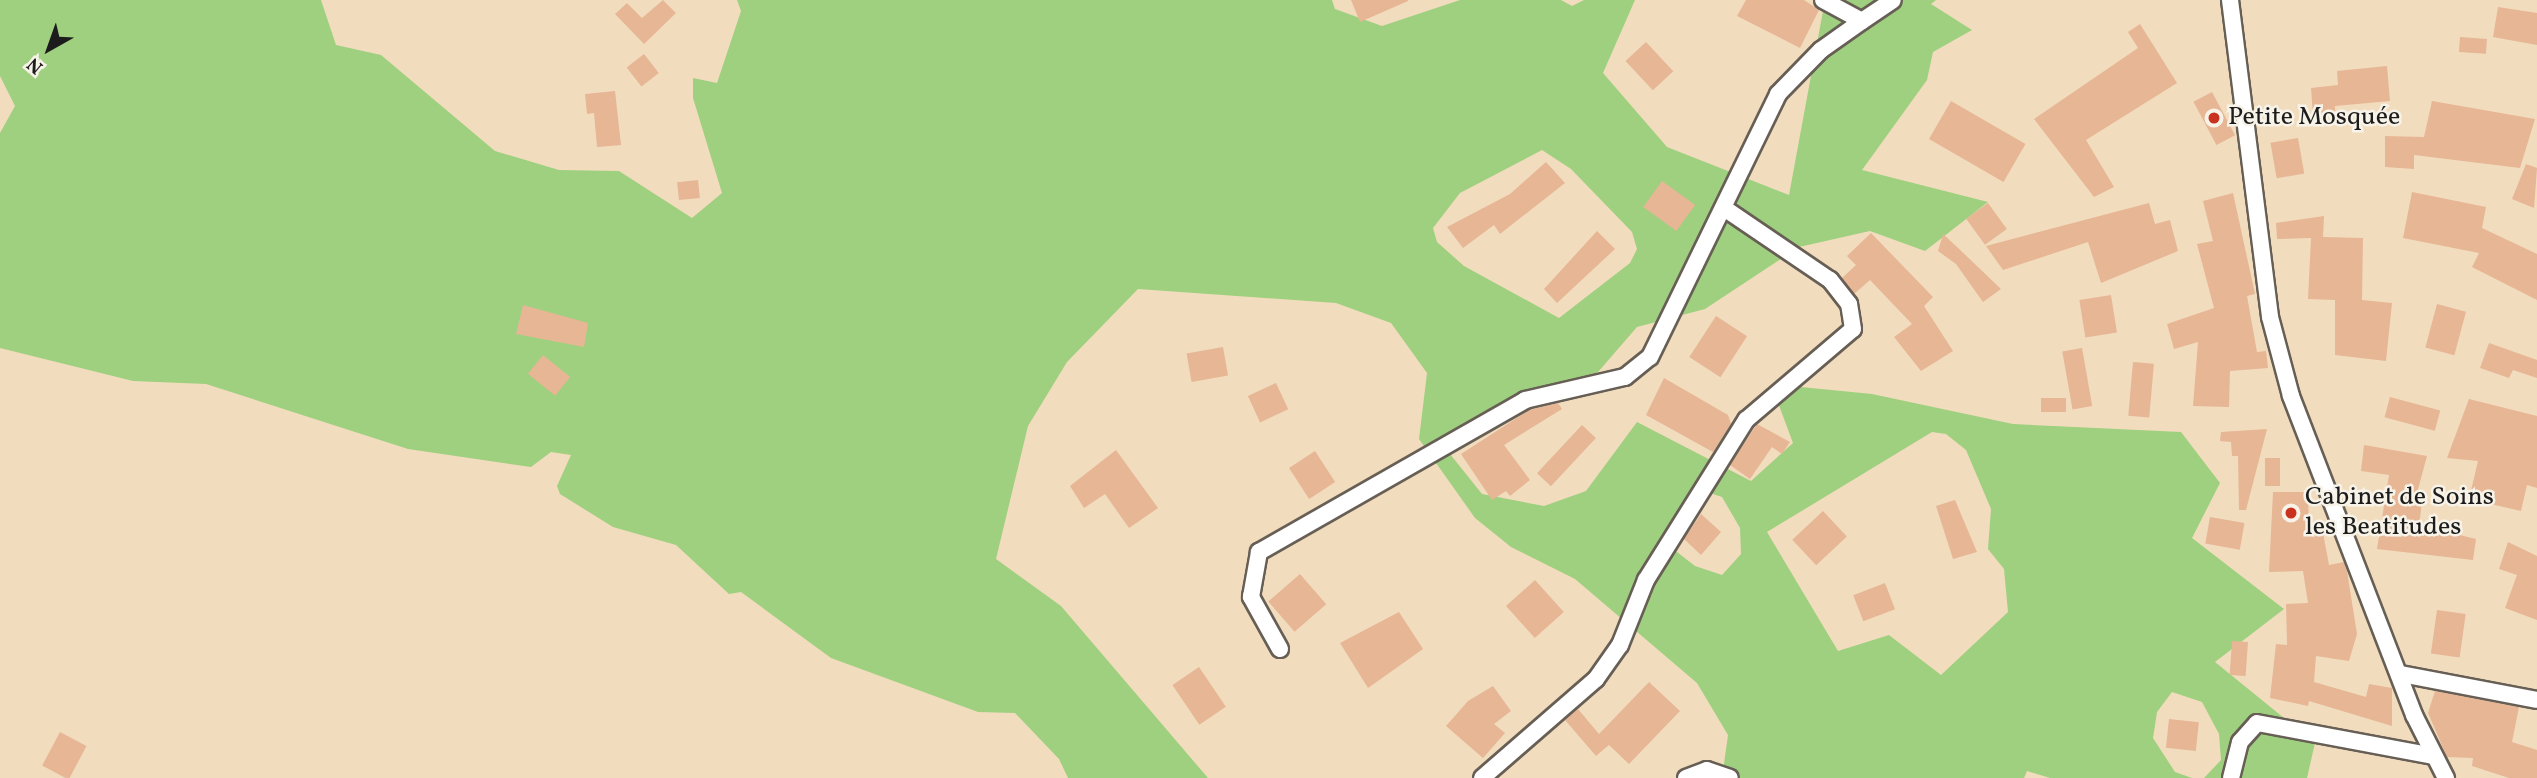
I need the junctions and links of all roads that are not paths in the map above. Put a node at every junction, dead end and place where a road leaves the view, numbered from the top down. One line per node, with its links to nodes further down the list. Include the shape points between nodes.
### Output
1 (1823, 0): 4 (street)
2 (1893, 0): 4 (street)
3 (2230, 0): 7 (street, via 2270,317 2291,396)
4 (1862, 20): 5 (street, via 1821,50 1778,94)
5 (1724, 208): 6 (street, via 1671,324 1650,356 1625,377 1525,400 1259,552 1251,597); 10 (street, via 1830,280 1849,303 1853,329 1746,420 1646,580 1620,645 1596,679)
6 (1280, 649)
7 (2401, 674): 8 (street); 9 (street)
8 (2537, 700)
9 (2433, 756): 13 (street, via 2257,723 2240,743); 14 (street)
10 (1482, 778)
11 (1686, 778): 12 (street, via 1707,770)
12 (1730, 778)
13 (2231, 778)
14 (2446, 778)

